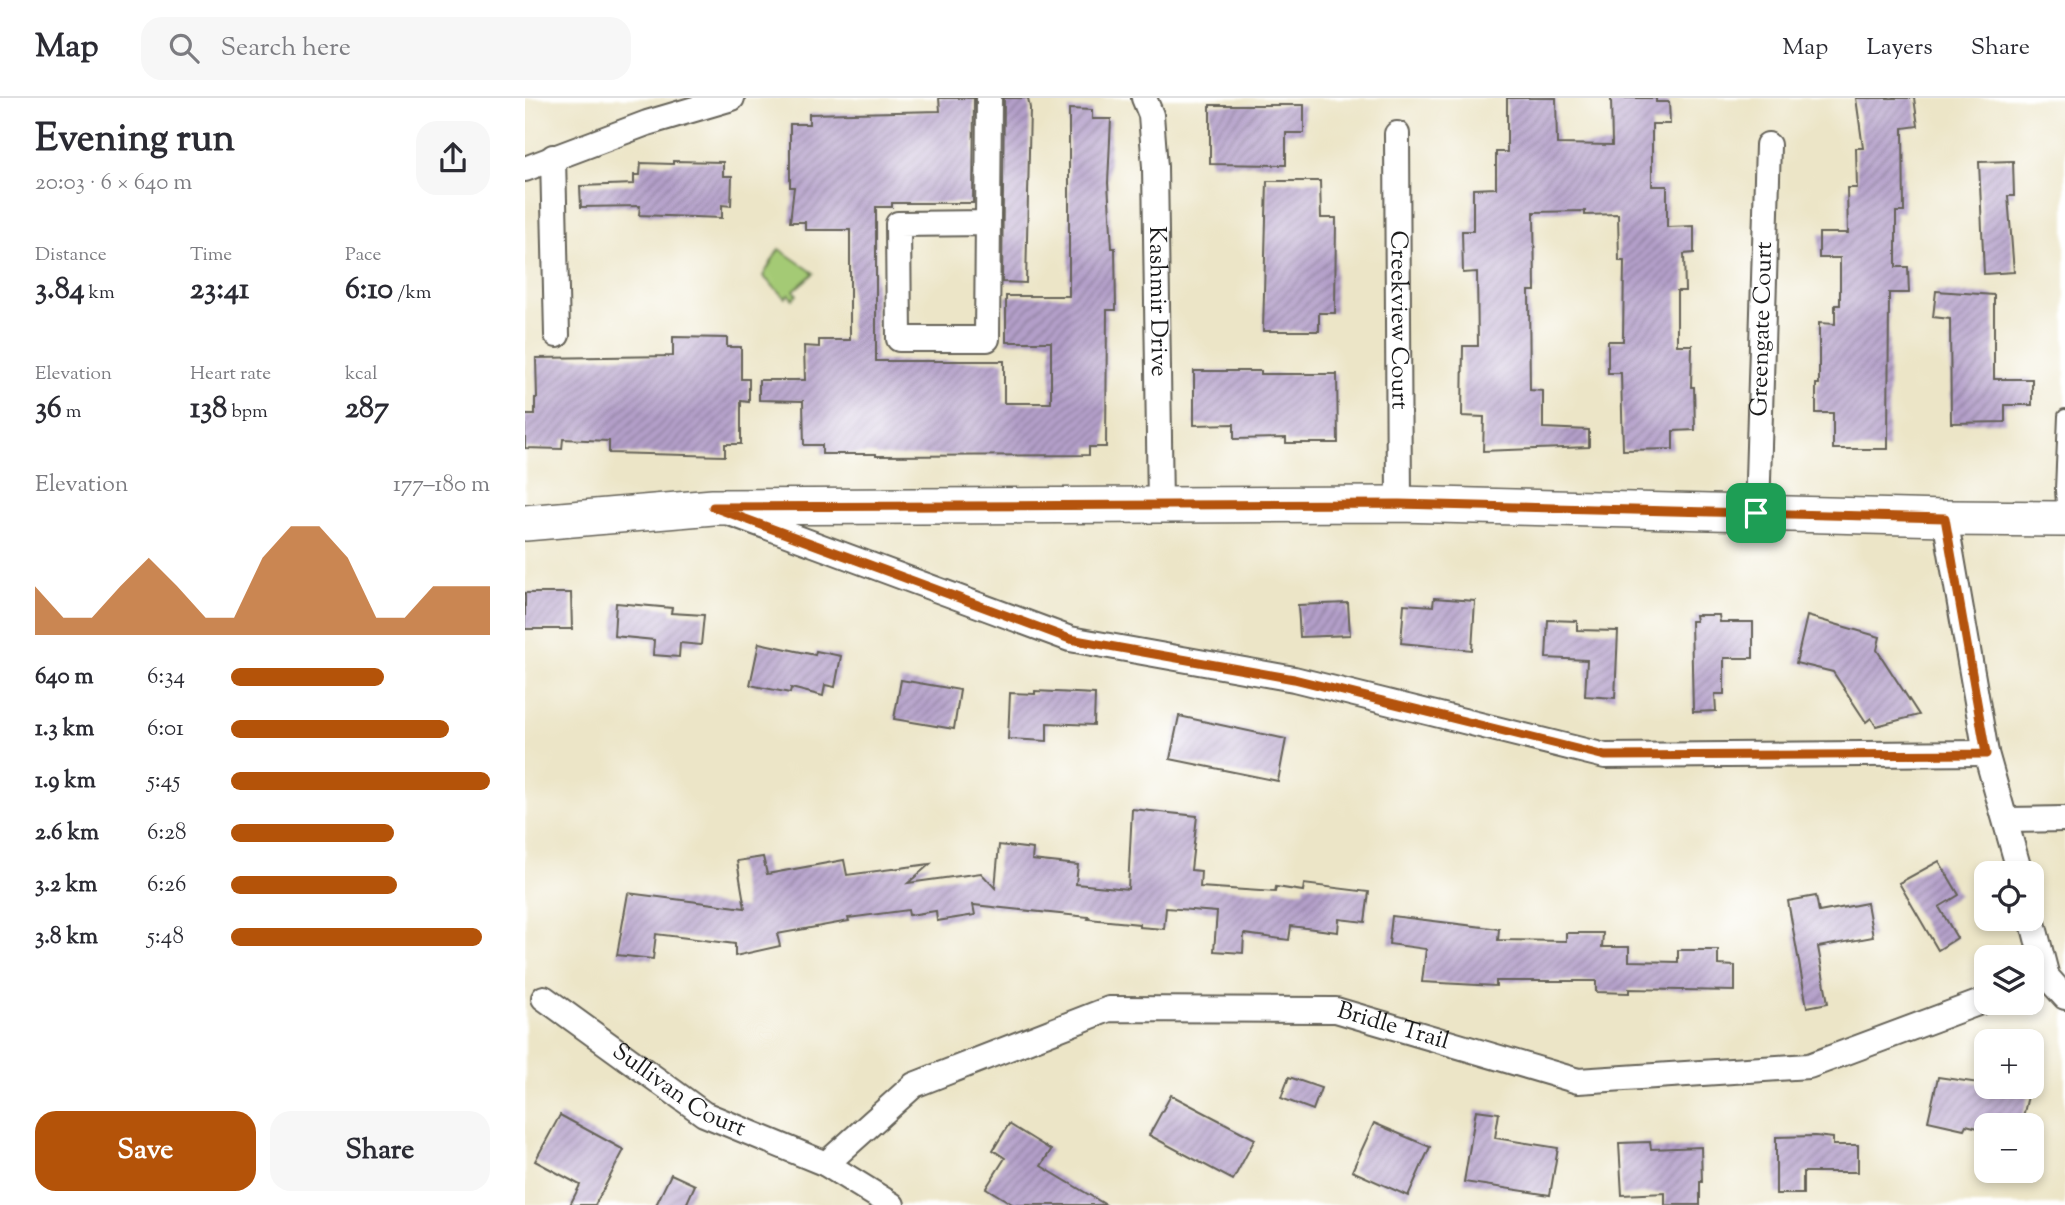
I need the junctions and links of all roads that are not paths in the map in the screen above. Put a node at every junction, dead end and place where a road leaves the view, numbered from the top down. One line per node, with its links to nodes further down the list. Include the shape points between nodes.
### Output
1 (732, 98): 6 (street)
2 (989, 98): 8 (street)
3 (1144, 98): 12 (street, Kashmir Drive, via 1151,115 1155,167)
4 (1397, 134): 11 (street, Creekview Court)
5 (1769, 145): 14 (street, Greengate Court)
6 (553, 158): 7 (street); 9 (street)
7 (525, 169)
8 (988, 223): 8 (street, via 987,339 899,340 898,224)
9 (557, 335)
10 (2065, 416): 16 (lane)
11 (1399, 504): 12 (street); 14 (street)
12 (1160, 505): 13 (street)
13 (713, 507): 17 (street); 18 (street, via 1070,639 1294,679 1605,756)
14 (1756, 513): 15 (street)
15 (1945, 518): 16 (street); 18 (street)
16 (2065, 519)
17 (525, 523)
18 (1986, 754): 20 (street)
19 (2065, 819): 20 (street)
20 (2006, 820): 21 (street)
21 (2017, 861)
22 (2044, 983): 24 (street)
23 (544, 998): 26 (street, Sullivan Court, via 704,1114)
24 (2065, 998)
25 (1974, 1004): 26 (street, Bridle Trail, via 1809,1066 1578,1081 1336,1010 1109,1009 914,1085)
26 (826, 1164): 27 (street, Sullivan Court)
27 (892, 1205)

